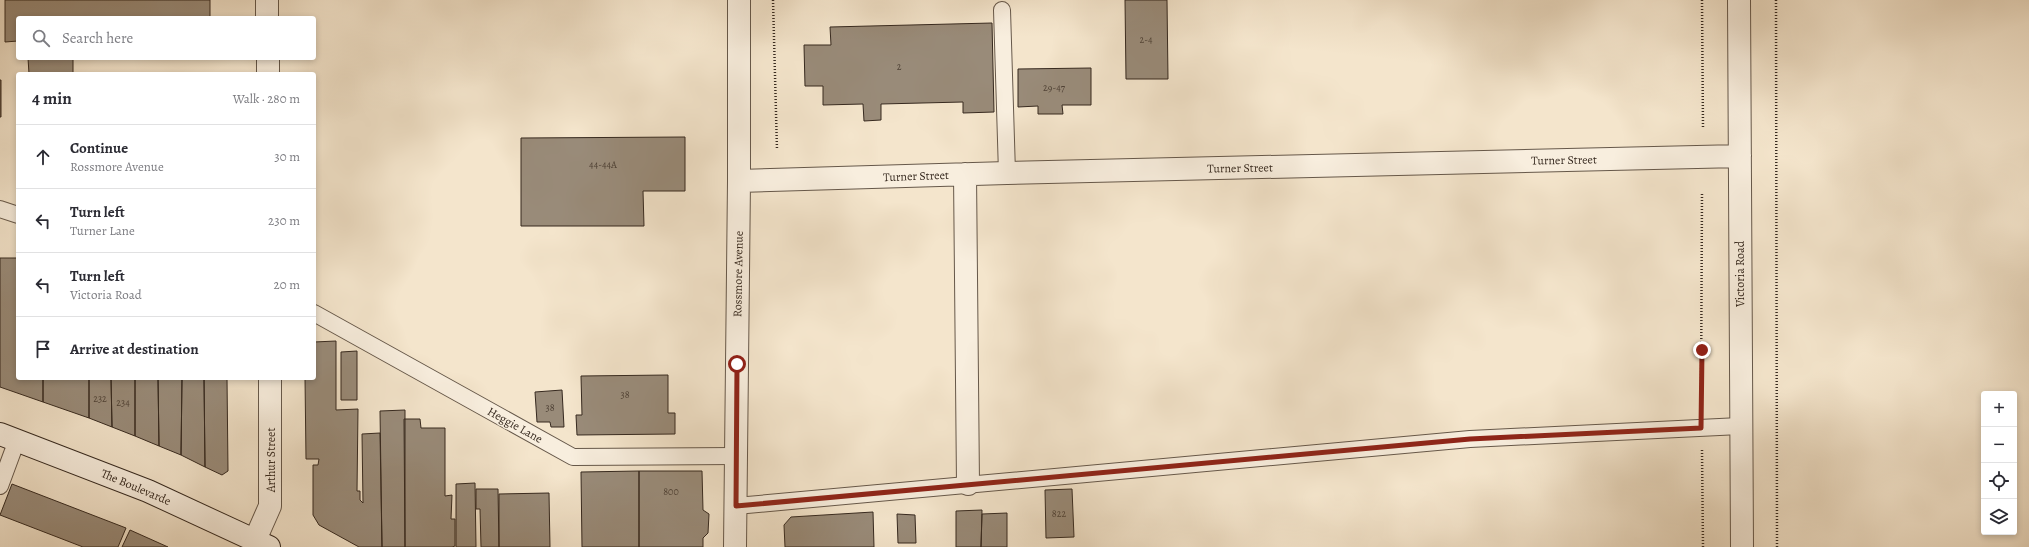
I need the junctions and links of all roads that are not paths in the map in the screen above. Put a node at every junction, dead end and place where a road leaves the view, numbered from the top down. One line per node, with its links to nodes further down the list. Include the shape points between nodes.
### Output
1 (267, 0): 5 (street)
2 (739, 0): 11 (street, Rossmore Avenue)
3 (1739, 0): 8 (street, Victoria Road)
4 (1002, 10): 9 (lane)
5 (267, 16)
6 (268, 60): 7 (street)
7 (268, 72)
8 (1740, 156): 9 (street, Turner Street); 16 (street, Victoria Road)
9 (1007, 173): 10 (street, Turner Street)
10 (965, 174): 11 (street, Turner Street); 19 (street)
11 (739, 182): 18 (street, Rossmore Avenue)
12 (0, 209): 13 (lane)
13 (16, 214)
14 (316, 314): 18 (lane, Heggie Lane, via 573,457)
15 (270, 380): 22 (street, Arthur Street, via 270,506)
16 (1740, 426): 19 (lane, via 1470,439); 24 (street, Victoria Road)
17 (9, 437): 20 (lane); 22 (street, The Boulevarde, via 148,491)
18 (736, 456): 21 (street, Rossmore Avenue)
19 (968, 484): 21 (lane)
20 (0, 486)
21 (736, 506): 23 (street, Rossmore Avenue)
22 (262, 543)
23 (735, 547)
24 (1742, 547)

